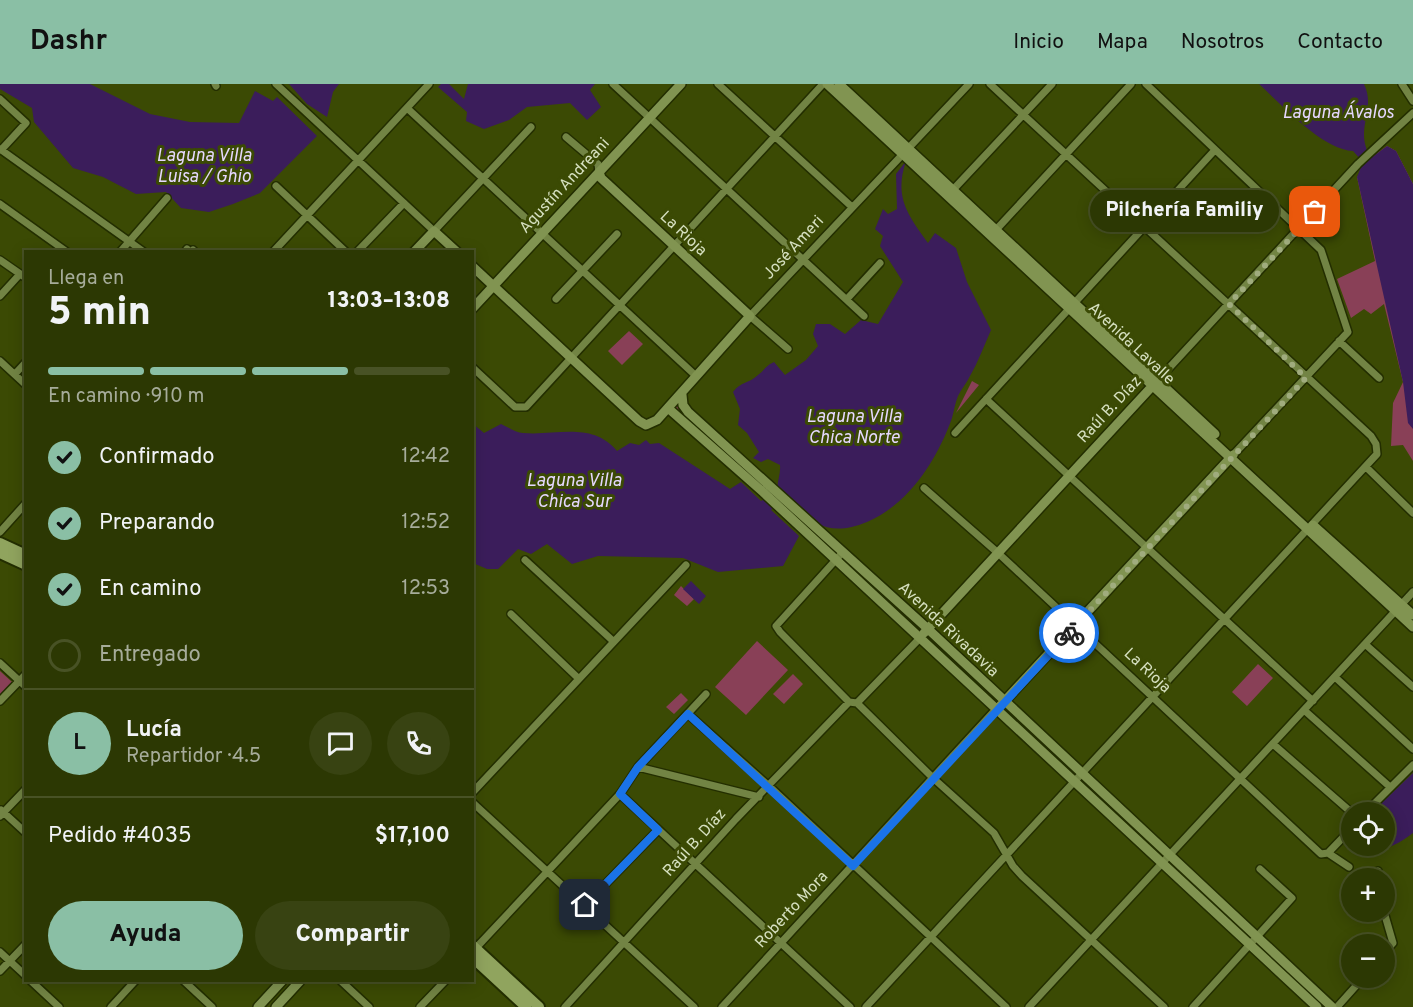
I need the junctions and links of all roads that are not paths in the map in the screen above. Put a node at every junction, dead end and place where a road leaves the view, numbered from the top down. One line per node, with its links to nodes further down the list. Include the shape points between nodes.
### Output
1 (276, 84): 27 (street)
2 (429, 84): 16 (street)
3 (614, 84): 19 (street)
4 (681, 84): 19 (street, Agustín Andreani)
5 (718, 84): 22 (street)
6 (825, 84): 22 (street); 25 (street, Avenida Lavalle)
7 (839, 84): 25 (street, Avenida Lavalle)
8 (969, 84): 25 (street, José Ameri)
9 (990, 84): 18 (street)
10 (1052, 84): 18 (street)
11 (1131, 84): 26 (street)
12 (1146, 84): 24 (street)
13 (1404, 85): 15 (street)
14 (0, 99): 23 (street, via 26,123)
15 (1413, 101)
16 (407, 108): 27 (street); 29 (street)
17 (1413, 112): 39 (street, Raúl B. Díaz, via 1358,164)
18 (1023, 115): 26 (street); 32 (street)
19 (649, 118): 28 (street, Agustín Andreani); 31 (street)
20 (531, 127): 29 (street)
21 (566, 137): 28 (street, La Rioja, via 598,164)
22 (774, 137): 31 (street); 36 (street)
23 (1, 150): 44 (street)
24 (1214, 151): 38 (street); 39 (street)
25 (906, 152): 32 (street, Avenida Lavalle); 36 (street, José Ameri)
26 (1066, 155): 38 (street); 42 (street)
27 (358, 161): 34 (street); 37 (street)
28 (599, 172): 41 (street, Agustín Andreani); 45 (street, La Rioja)
29 (484, 178): 40 (street); 41 (street)
30 (276, 186): 37 (street)
31 (727, 188): 45 (street); 55 (street)
32 (950, 192): 42 (street, Avenida Lavalle)
33 (167, 198): 44 (street)
34 (404, 203): 40 (street); 51 (street)
35 (0, 204): 46 (street)
36 (852, 207): 55 (street, José Ameri)
37 (307, 215): 49 (street); 50 (street)
38 (1144, 227): 64 (street); 66 (street)
39 (1300, 228): 64 (street, Raúl B. Díaz); 70 (street, Roberto Mora, via 1321,250 1348,332)
40 (434, 231): 52 (street); 53 (street)
41 (543, 232): 58 (street); 60 (street, Agustín Andreani)
42 (994, 232): 66 (street, Avenida Lavalle)
43 (616, 234): 58 (street)
44 (129, 242): 47 (street); 48 (street)
45 (674, 247): 65 (street); 68 (street, La Rioja)
46 (64, 250)
47 (122, 250)
48 (141, 250)
49 (275, 250)
50 (342, 250)
51 (359, 250)
52 (416, 250)
53 (455, 250)
54 (0, 260): 59 (street)
55 (803, 260): 63 (street); 68 (street, José Ameri)
56 (880, 263): 63 (street)
57 (474, 268): 60 (street)
58 (585, 270): 62 (street); 65 (street)
59 (23, 276): 61 (street)
60 (494, 286): 67 (street, Agustín Andreani); 72 (street)
61 (0, 296)
62 (556, 299)
63 (847, 299): 69 (street)
64 (1229, 304): 78 (street); 80 (street, Raúl B. Díaz)
65 (621, 305): 72 (street); 77 (street)
66 (1072, 305): 80 (street, Avenida Lavalle); 83 (street)
67 (474, 307)
68 (750, 316): 71 (street, La Rioja); 77 (street, José Ameri)
69 (864, 316)
70 (1339, 340): 78 (street, Roberto Mora); 79 (street)
71 (788, 349)
72 (571, 357): 75 (street, via 522,408 515,407); 84 (street, José Ameri, via 646,425)
73 (0, 361): 76 (street)
74 (24, 364): 76 (street)
75 (474, 369)
76 (15, 375): 81 (street)
77 (696, 376): 82 (street, José Ameri)
78 (1306, 378): 86 (street, Roberto Mora); 87 (street, via 1371,436 1377,454)
79 (1379, 378)
80 (1155, 382): 86 (street, Avenida Lavalle); 88 (street, Raúl B. Díaz)
81 (24, 383)
82 (682, 395): 84 (street, José Ameri); 90 (street, Avenida Rivadavia, via 688,412)
83 (986, 399): 85 (street); 88 (street)
84 (669, 409): 90 (street, Avenida Rivadavia)
85 (955, 433)
86 (1233, 455): 93 (street, Avenida Lavalle); 96 (street, Roberto Mora)
87 (1366, 467): 92 (street); 93 (street)
88 (1071, 475): 96 (street); 98 (street, Raúl B. Díaz)
89 (924, 488): 98 (street, La Rioja)
90 (767, 490): 100 (street, Avenida Rivadavia)
91 (24, 504): 94 (street)
92 (1413, 513)
93 (1310, 526): 105 (street, Avenida Lavalle); 108 (street)
94 (0, 532)
95 (0, 543): 99 (main road)
96 (1147, 548): 108 (street); 109 (street, Roberto Mora)
97 (0, 553): 102 (main road)
98 (998, 553): 109 (street, La Rioja); 111 (street, Raúl B. Díaz)
99 (24, 554)
100 (839, 557): 111 (street, Avenida Rivadavia); 112 (street, Avenida Rivadavia); 127 (street, via 776,626)
101 (525, 560): 113 (street)
102 (24, 564)
103 (686, 565): 113 (street)
104 (1413, 592): 105 (street)
105 (1398, 607): 107 (street, Avenida Lavalle); 110 (street, Avenida Lavalle); 114 (street)
106 (511, 614): 118 (street)
107 (1413, 615)
108 (1224, 619): 123 (street); 124 (street)
109 (1076, 625): 123 (street, La Rioja); 126 (street, Roberto Mora)
110 (1413, 627)
111 (928, 629): 112 (street, Raúl B. Díaz); 126 (street, Avenida Rivadavia)
112 (920, 638): 127 (street, Raúl B. Díaz); 128 (street, Avenida Rivadavia)
113 (613, 641): 118 (street)
114 (1365, 644): 117 (street); 121 (street)
115 (0, 663): 119 (street)
116 (24, 676): 119 (street)
117 (1335, 677): 124 (street); 132 (street)
118 (578, 678): 142 (street)
119 (19, 681): 120 (street); 125 (street)
120 (24, 685)
121 (1413, 687)
122 (706, 694): 130 (street)
123 (1152, 696): 135 (street); 137 (street, La Rioja)
124 (1312, 701): 129 (street)
125 (0, 702)
126 (1004, 702): 128 (street, Roberto Mora); 135 (street, Avenida Rivadavia)
127 (853, 703): 136 (street); 139 (street, Raúl B. Díaz)
128 (996, 710): 136 (street, Roberto Mora); 138 (street, Avenida Rivadavia)
129 (1304, 710): 131 (street); 140 (street)
130 (688, 714): 134 (street); 139 (street)
131 (1273, 744): 137 (street); 146 (street)
132 (1413, 748)
133 (1413, 765): 140 (street)
134 (638, 767): 143 (street); 144 (street)
135 (1082, 774): 138 (street); 153 (street, Avenida Rivadavia)
136 (933, 778): 154 (street, via 994,832); 157 (street, Roberto Mora)
137 (1240, 779): 152 (street, La Rioja); 153 (street)
138 (1074, 782): 154 (street); 156 (street, Avenida Rivadavia)
139 (770, 787): 144 (street, Raúl B. Díaz); 157 (street)
140 (1390, 788): 145 (street)
141 (24, 791): 148 (street)
142 (474, 791)
143 (620, 794): 149 (street); 160 (street)
144 (759, 797): 155 (street, Raúl B. Díaz)
145 (1376, 802)
146 (1341, 803)
147 (474, 804): 160 (street)
148 (1, 813): 150 (street)
149 (658, 830): 155 (street); 161 (street)
150 (24, 831)
151 (1341, 838): 152 (street)
152 (1325, 853): 158 (street, La Rioja)
153 (1170, 855): 156 (street); 164 (street, Avenida Rivadavia)
154 (1007, 856): 162 (street); 163 (street, via 1022,876)
155 (697, 863): 165 (street, Raúl B. Díaz); 166 (street)
156 (1162, 863): 163 (street); 164 (street, Avenida Rivadavia)
157 (853, 866): 162 (street); 166 (street, Roberto Mora)
158 (1349, 867)
159 (1260, 869): 164 (street, via 1292,898)
160 (546, 870): 161 (street); 168 (street)
161 (585, 905): 165 (street)
162 (931, 937): 196 (street); 197 (street)
163 (1091, 940): 198 (street); 199 (street)
164 (1254, 941): 200 (street); 201 (street, Avenida Rivadavia); 202 (street, Avenida Rivadavia)
165 (625, 942): 192 (street, Raúl B. Díaz); 193 (street)
166 (781, 944): 194 (street, Roberto Mora); 195 (street)
167 (24, 946): 172 (street)
168 (474, 949)
169 (474, 951): 190 (main road)
170 (474, 951): 191 (main road)
171 (0, 952): 172 (street)
172 (10, 961): 173 (street); 174 (street)
173 (0, 971)
174 (24, 974)
175 (32, 982): 183 (street)
176 (134, 982): 184 (street)
177 (185, 982): 185 (street)
178 (281, 982): 186 (street)
179 (299, 982): 187 (street)
180 (342, 982): 188 (street)
181 (444, 982): 189 (street)
182 (1354, 988): 203 (street)
183 (59, 1007)
184 (111, 1007)
185 (212, 1007)
186 (258, 1007)
187 (276, 1007)
188 (369, 1007)
189 (420, 1007)
190 (526, 1007)
191 (539, 1007)
192 (565, 1007)
193 (694, 1007)
194 (722, 1007)
195 (850, 1007)
196 (866, 1007)
197 (1006, 1007)
198 (1029, 1007)
199 (1164, 1007)
200 (1193, 1007)
201 (1317, 1007)
202 (1332, 1007)
203 (1337, 1007)

